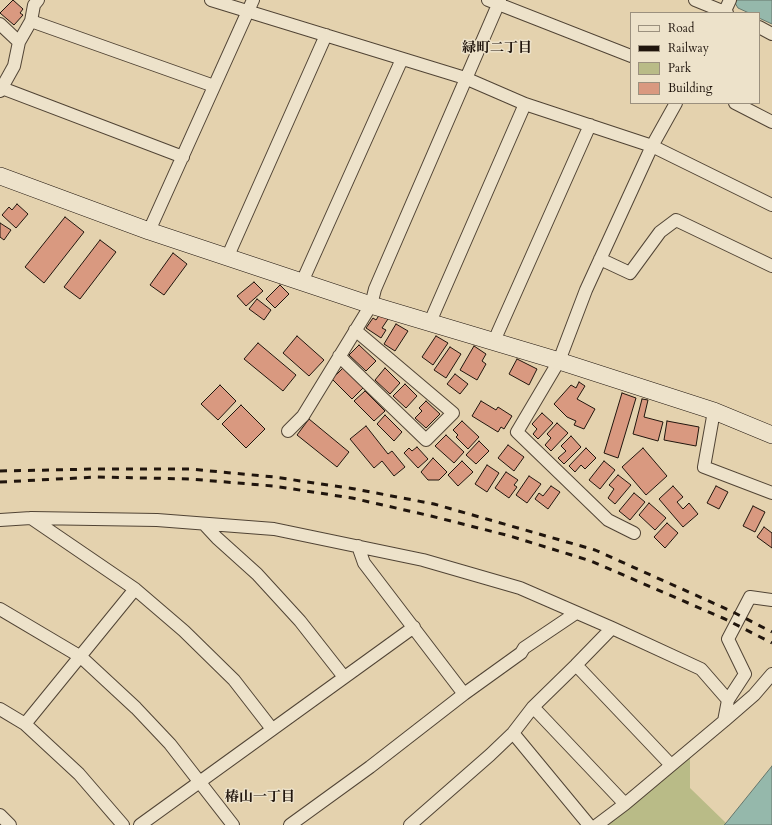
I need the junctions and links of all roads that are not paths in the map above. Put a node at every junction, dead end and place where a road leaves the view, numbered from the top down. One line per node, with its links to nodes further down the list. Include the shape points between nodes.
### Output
1 (38, 0): 10 (street, via 34,5)
2 (211, 0): 7 (street)
3 (253, 0): 7 (street)
4 (695, 0): 8 (street)
5 (730, 0): 9 (street)
6 (495, 1): 16 (street); 18 (street)
7 (248, 12): 14 (street); 19 (street)
8 (723, 12)
9 (725, 12)
10 (31, 21): 15 (street); 19 (street)
11 (0, 24): 15 (street)
12 (760, 28): 13 (street)
13 (772, 34)
14 (326, 35): 17 (street); 31 (street)
15 (19, 42): 20 (street, via 14,66)
16 (630, 56)
17 (402, 59): 18 (street); 34 (street)
18 (465, 78): 21 (street); 35 (street, via 374,289)
19 (214, 86): 27 (street)
20 (1, 90): 27 (street)
21 (525, 104): 25 (street); 36 (street)
22 (675, 104): 26 (street)
23 (737, 104): 24 (street)
24 (772, 122)
25 (590, 125): 26 (street); 38 (street)
26 (652, 146): 29 (street); 32 (street)
27 (183, 158): 30 (street)
28 (0, 176): 30 (street)
29 (772, 205)
30 (149, 231): 31 (street)
31 (227, 258): 34 (street)
32 (600, 259): 33 (street, via 630,273 660,232 676,220); 40 (street)
33 (772, 266)
34 (302, 282): 35 (street)
35 (371, 305): 36 (street); 37 (street)
36 (430, 322): 38 (street)
37 (355, 330): 39 (street); 39 (street, via 453,413 426,440)
38 (494, 341): 40 (street)
39 (340, 356): 42 (street, via 303,416)
40 (559, 361): 41 (street); 48 (street, via 516,432 608,520)
41 (714, 411): 43 (street); 44 (street, via 704,467)
42 (288, 431)
43 (772, 435)
44 (772, 493)
45 (31, 518): 46 (street); 47 (street, via 157,520); 50 (street)
46 (0, 520)
47 (204, 524): 49 (street, via 274,528); 59 (street, via 257,574 300,621)
48 (634, 533)
49 (358, 546): 53 (street, via 422,560 520,588); 54 (street, via 364,563)
50 (135, 590): 56 (street); 66 (street, via 184,631 234,680)
51 (772, 600): 61 (street, via 750,597 728,639 745,674)
52 (0, 609): 56 (street)
53 (576, 613): 55 (street); 60 (street, via 524,648 521,653)
54 (414, 626): 59 (street); 60 (street)
55 (612, 628): 57 (street); 61 (street, via 701,669)
56 (81, 657): 65 (street); 69 (street, via 136,708 170,744)
57 (576, 665): 62 (street); 68 (street)
58 (772, 674): 64 (street, via 754,696)
59 (344, 677): 66 (street)
60 (464, 694): 76 (street)
61 (728, 700): 64 (street)
62 (534, 707): 67 (street); 70 (street)
63 (0, 710): 65 (street)
64 (724, 721): 68 (street)
65 (25, 724): 73 (street, via 79,774)
66 (272, 729): 69 (street)
67 (513, 733): 77 (street); 78 (street)
68 (671, 765): 70 (street)
69 (200, 782): 74 (street); 75 (street)
70 (625, 804): 79 (street)
71 (0, 816): 72 (street)
72 (10, 825)
73 (123, 825)
74 (140, 825)
75 (233, 825)
76 (290, 825)
77 (410, 825)
78 (589, 825)
79 (597, 825)

